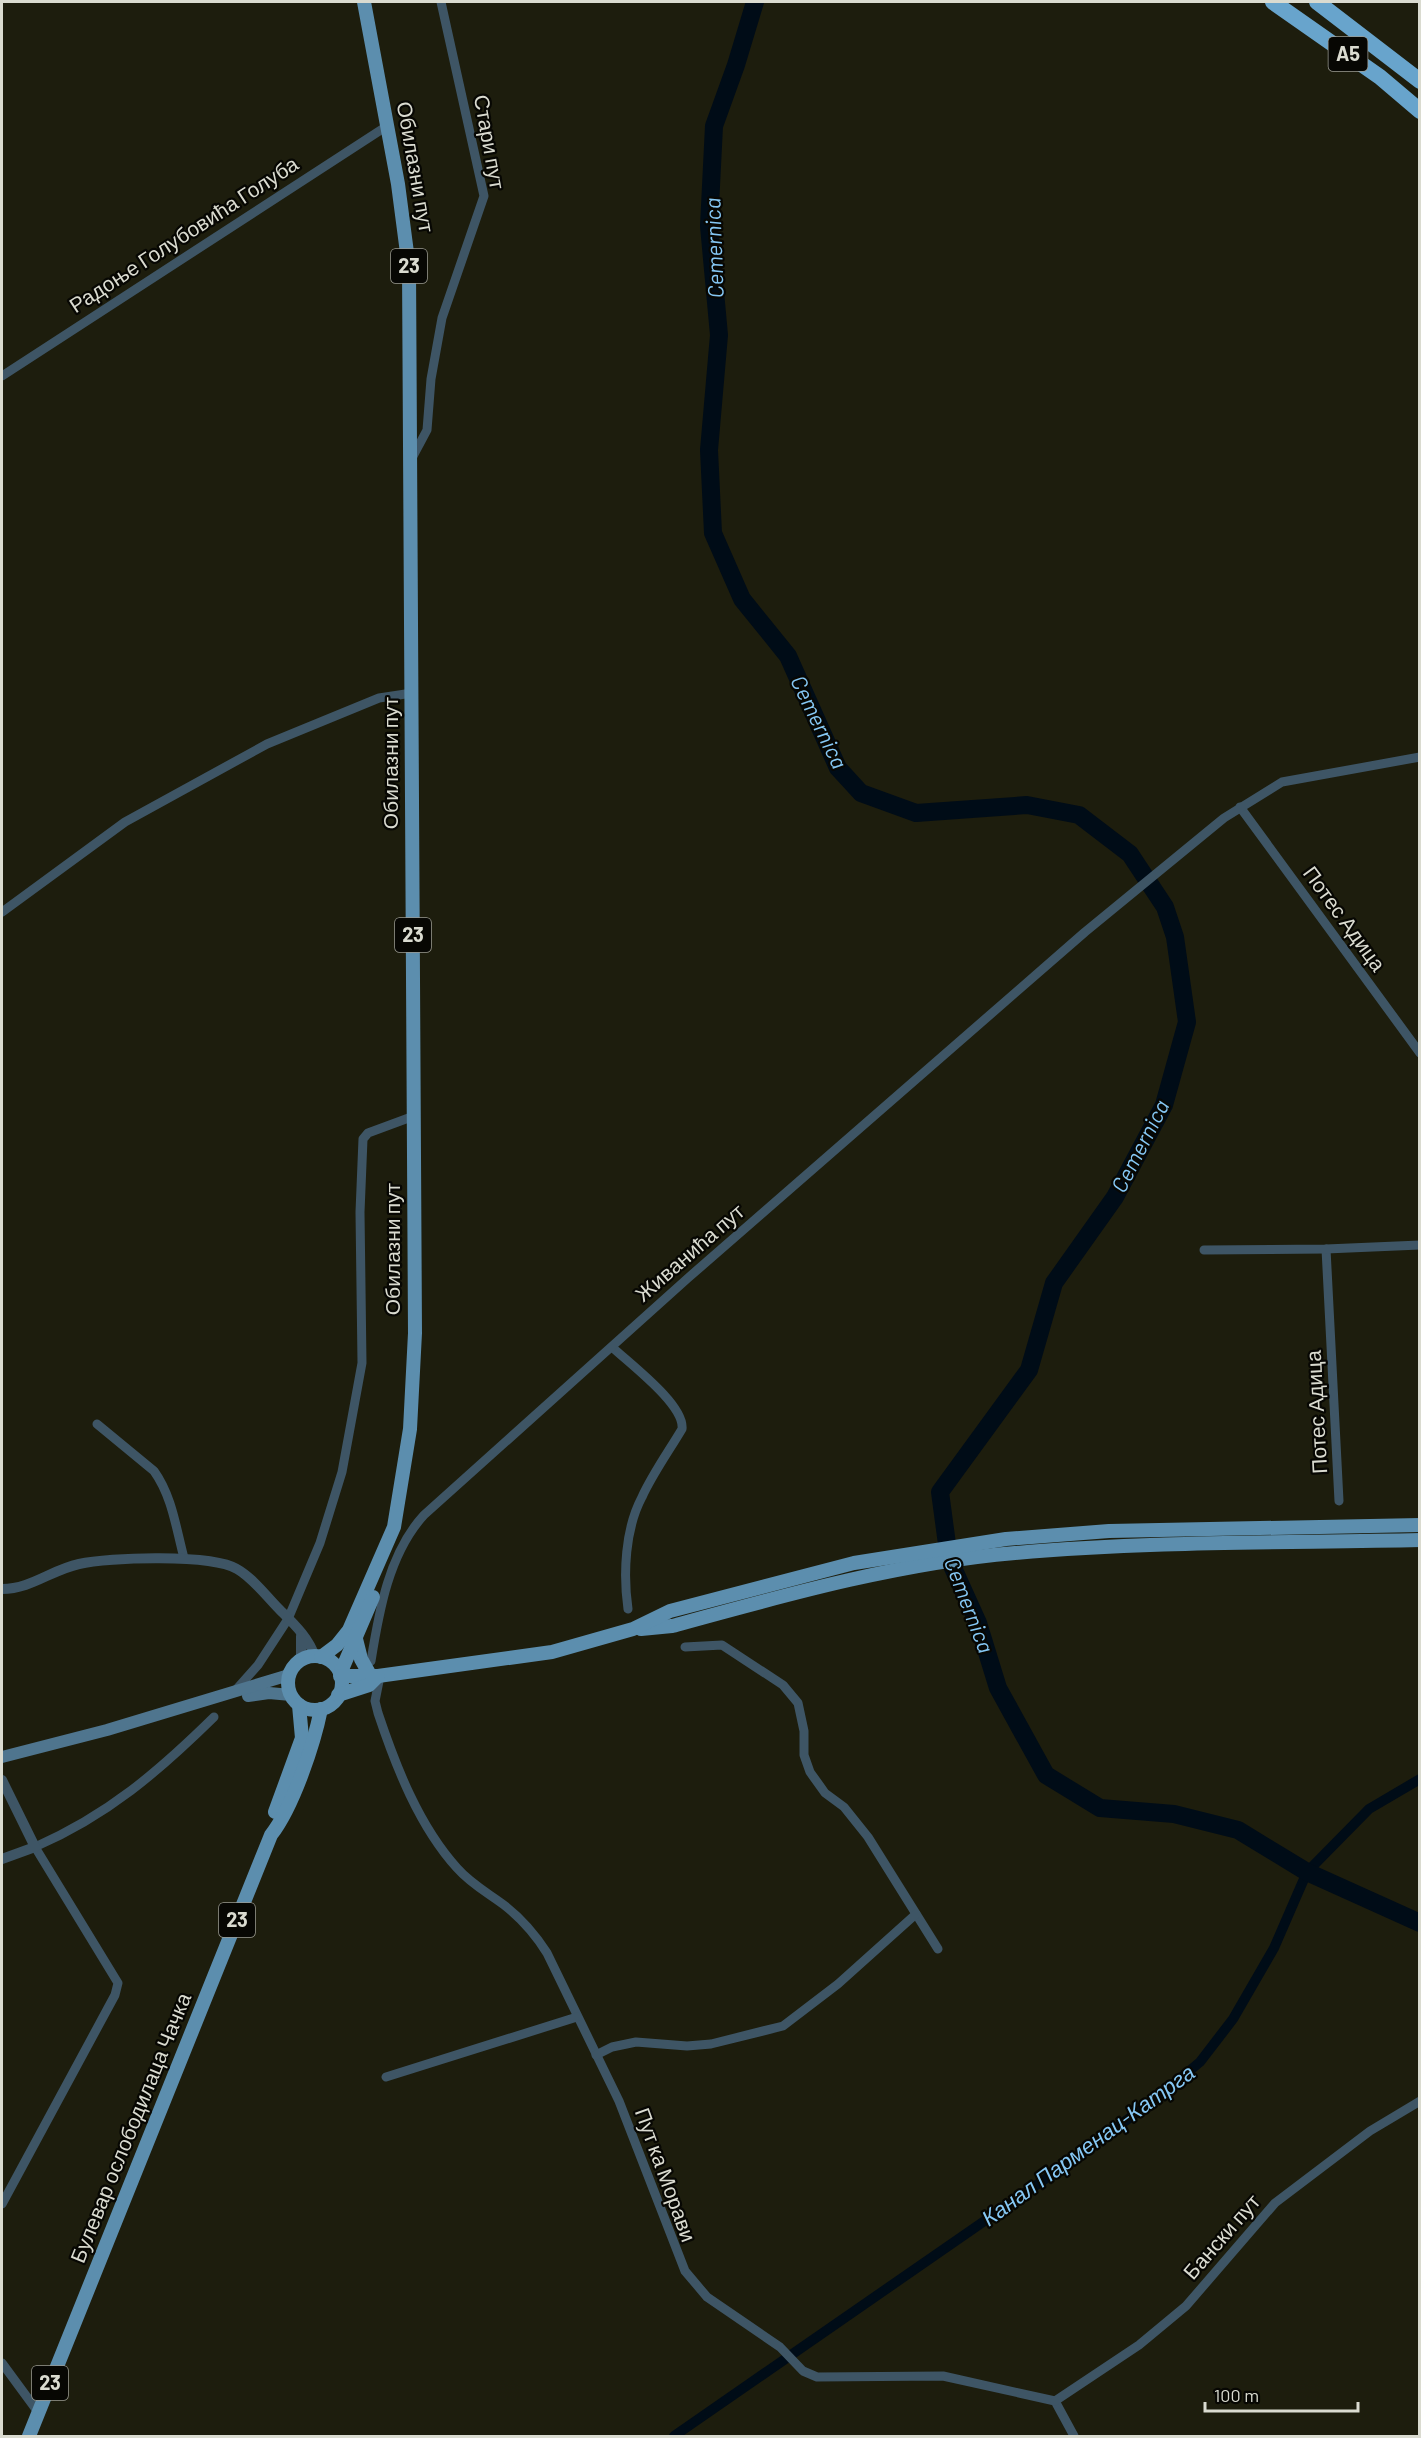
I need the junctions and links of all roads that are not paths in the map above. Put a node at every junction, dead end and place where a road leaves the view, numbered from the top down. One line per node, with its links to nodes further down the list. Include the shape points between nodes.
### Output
1 (364, 2): 7 (main road, Обилазни пут / 23)
2 (441, 2): 9 (street, Стари пут, via 483,196 442,318 427,430)
3 (1274, 2): 6 (highway, A5, via 1380,77)
4 (1317, 2): 5 (highway, A5)
5 (1419, 81)
6 (1419, 111)
7 (387, 126): 8 (street, Радоње Голубовића Голуба); 9 (main road, Обилазни пут / 23, via 409,268)
8 (2, 376)
9 (411, 460): 10 (main road, Обилазни пут / 23)
10 (412, 693): 13 (street, via 379,698 267,744 125,822); 15 (main road, Обилазни пут / 23)
11 (1419, 757): 12 (street, via 1289,780)
12 (1240, 807): 14 (street, Потес Адица); 19 (street, Живанића пут, via 1102,918)
13 (2, 912)
14 (1419, 1053)
15 (414, 1116): 23 (main road, Обилазни пут / 23, via 412,1399); 28 (street, via 368,1133 363,1140 362,1363 336,1498)
16 (1419, 1245): 17 (street)
17 (1326, 1249): 18 (street); 21 (street, Потес Адица)
18 (1204, 1250)
19 (612, 1347): 23 (street, Живанића пут, via 414,1526); 27 (street, via 678,1410 683,1422 640,1498 626,1552)
20 (97, 1424): 25 (street, via 160,1479 168,1495)
21 (1339, 1502)
22 (1419, 1525): 29 (main road, via 1109,1532 1006,1539 854,1563 670,1611)
23 (397, 1535): 31 (main road, 23); 33 (main road, 23, via 349,1630 337,1645); 35 (street, Живанића пут)
24 (1419, 1540): 29 (main road, via 1013,1553 860,1576 672,1626)
25 (184, 1558): 26 (street, via 81,1563 23,1587); 28 (street, via 221,1562 239,1570)
26 (2, 1589)
27 (627, 1610)
28 (288, 1618): 30 (street); 40 (street)
29 (633, 1629): 38 (main road, via 552,1652)
30 (302, 1636): 33 (street); 34 (street)
31 (356, 1639): 37 (main road, 23); 38 (main road, via 361,1659)
32 (685, 1647): 49 (street, via 722,1645 783,1685 798,1703 810,1772 868,1837)
33 (318, 1657): 34 (main road, 23); 37 (main road, via 334,1665)
34 (301, 1661): 36 (main road)
35 (371, 1661)
36 (290, 1675): 40 (main road); 41 (main road, 23)
37 (340, 1675): 38 (main road); 39 (main road, 23)
38 (376, 1676): 39 (main road, via 369,1685); 51 (street, Пут ка Морави, via 378,1713 419,1813 457,1868 535,1934)
39 (338, 1695): 42 (main road)
40 (234, 1696): 41 (main road, via 258,1693); 44 (main road, via 123,1730 107,1730)
41 (295, 1700): 42 (main road, via 308,1709); 46 (main road, Булевар ослободилаца Чачка / 23, via 302,1738)
42 (321, 1709): 46 (main road, Булевар ослободилаца Чачка / 23, via 291,1796)
43 (214, 1717): 47 (street, via 102,1814)
44 (2, 1756)
45 (2, 1780): 47 (street)
46 (271, 1835): 58 (main road, Булевар ослободилаца Чачка / 23)
47 (35, 1847): 48 (street); 55 (street, via 118,1983)
48 (2, 1859)
49 (916, 1914): 50 (street); 52 (street, via 838,1984 783,2026 711,2044 636,2042)
50 (938, 1949)
51 (577, 2017): 52 (street, Пут ка Морави); 53 (street)
52 (596, 2055): 57 (street, Пут ка Морави, via 619,2101 685,2271 707,2297 786,2352 803,2372 818,2377 943,2376)
53 (386, 2077)
54 (1419, 2101): 57 (street, Бански пут, via 1370,2131 1275,2203 1186,2306 1140,2346)
55 (2, 2204)
56 (2, 2363): 58 (street)
57 (1055, 2401): 60 (street)
58 (38, 2412): 59 (main road, Булевар ослободилаца Чачка / 23)
59 (29, 2436)
60 (1074, 2436)

